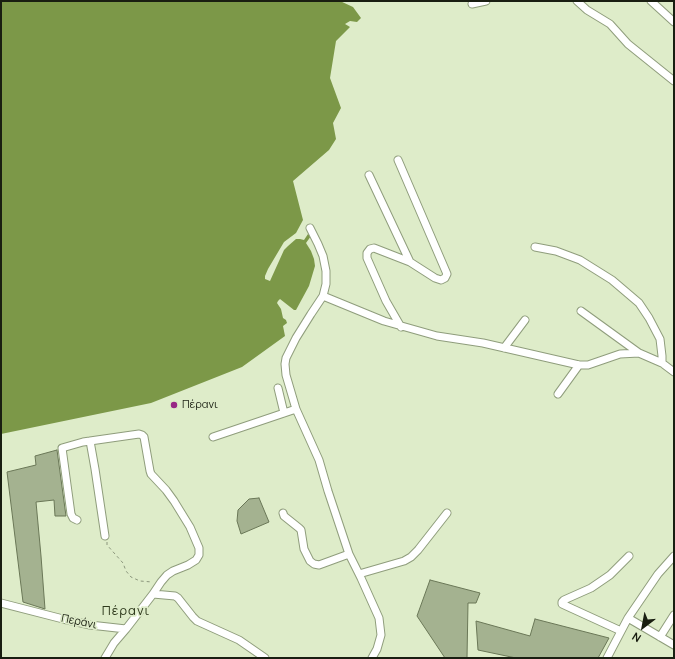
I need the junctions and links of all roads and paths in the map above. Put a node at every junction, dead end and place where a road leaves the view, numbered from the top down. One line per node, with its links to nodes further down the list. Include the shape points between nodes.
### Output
1 (486, 1): 4 (street)
2 (577, 1): 6 (street, via 610,24 628,44)
3 (651, 1): 5 (street)
4 (472, 4)
5 (674, 22)
6 (674, 81)
7 (398, 160): 11 (street, via 447,274 441,280)
8 (369, 175): 11 (street)
9 (310, 228): 12 (street, via 323,256 326,271)
10 (535, 247): 18 (street, via 580,260 612,280 639,304 660,339)
11 (410, 262): 15 (street, via 374,248 367,253 386,301)
12 (323, 296): 15 (street); 23 (street, via 286,358 286,375)
13 (582, 311): 17 (street)
14 (525, 320): 16 (street)
15 (401, 327): 16 (street)
16 (504, 348): 19 (street)
17 (639, 353): 18 (street); 19 (street, via 620,354 588,365)
18 (662, 363): 20 (street)
19 (579, 365): 22 (street)
20 (674, 372)
21 (278, 388): 24 (street)
22 (558, 394)
23 (296, 409): 24 (street); 31 (street, via 319,460)
24 (284, 413): 25 (street)
25 (213, 437)
26 (90, 441): 29 (street, via 62,448 71,514); 30 (street); 35 (street, via 142,435 151,474 166,490 190,527 199,548 199,555 196,560 173,571)
27 (283, 513): 31 (street, via 301,530 304,549 314,564 319,565)
28 (447, 513): 34 (street, via 411,557)
29 (76, 520)
30 (105, 536): 35 (path, via 107,545 131,577 140,581)
31 (349, 554): 34 (street)
32 (629, 556): 41 (street, via 610,575 591,588 562,602)
33 (674, 556): 39 (street, via 658,574)
34 (359, 574): 46 (street, via 379,618 381,635)
35 (160, 583): 36 (street)
36 (153, 594): 40 (street); 45 (street, via 175,596 197,621 239,640)
37 (1, 603): 40 (street, Περάνι, via 90,625)
38 (674, 615): 42 (street)
39 (628, 618): 41 (street); 42 (street)
40 (126, 629): 44 (street)
41 (621, 631): 47 (street)
42 (660, 637): 43 (street)
43 (674, 646)
44 (105, 658)
45 (265, 658)
46 (372, 658)
47 (607, 658)

